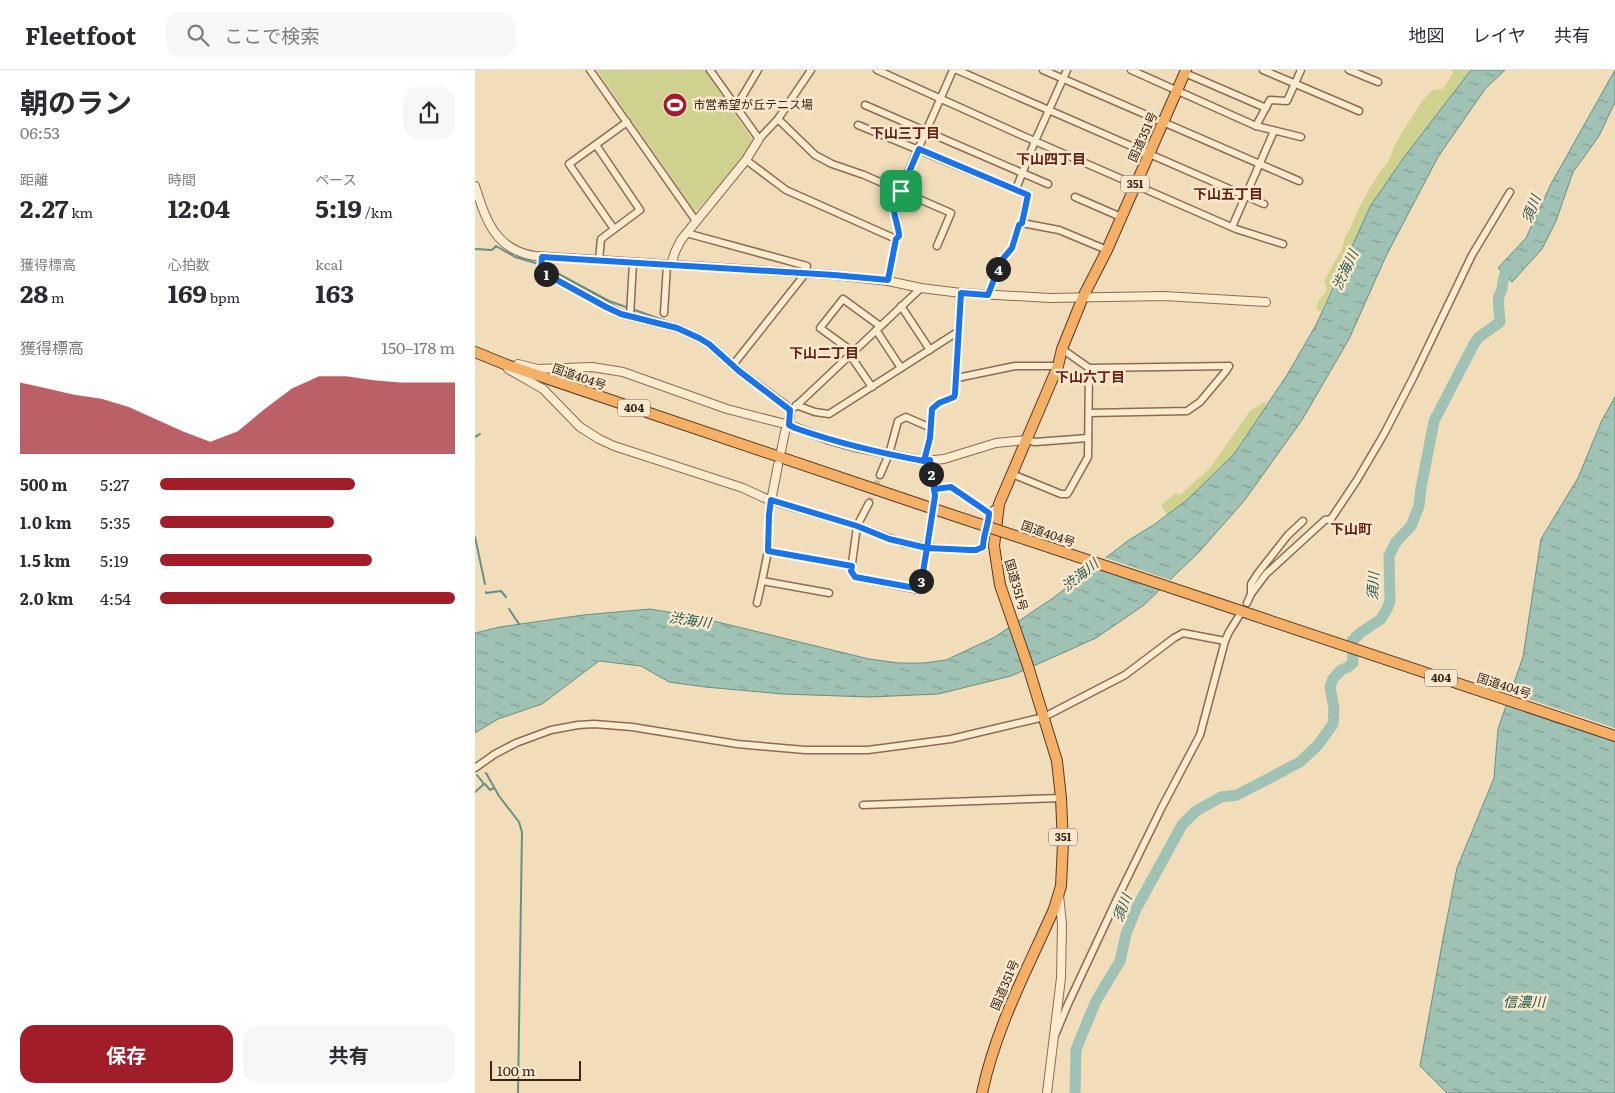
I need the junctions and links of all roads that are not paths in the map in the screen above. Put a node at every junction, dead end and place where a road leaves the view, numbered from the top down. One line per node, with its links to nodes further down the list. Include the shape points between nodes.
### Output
1 (590, 70): 26 (street)
2 (710, 70): 21 (street)
3 (758, 70): 21 (street)
4 (811, 70): 25 (street)
5 (877, 70): 19 (street)
6 (953, 70): 19 (street)
7 (957, 70): 23 (street)
8 (1043, 70): 15 (street)
9 (1067, 70): 15 (street)
10 (1131, 70): 18 (street)
11 (1263, 70): 17 (street)
12 (1301, 70): 17 (street)
13 (1349, 70): 16 (street)
14 (1185, 71): 18 (highway, 国道351号 / 351); 22 (street)
15 (1063, 79): 23 (street); 27 (street)
16 (1378, 82)
17 (1295, 84): 22 (street, via 1287,101 1270,100); 24 (street)
18 (1177, 90): 27 (highway, 国道351号 / 351); 29 (street)
19 (940, 99): 31 (street); 34 (street)
20 (865, 105): 31 (street)
21 (736, 106): 33 (street)
22 (1265, 108): 29 (street)
23 (1049, 110): 34 (street); 37 (street)
24 (1359, 111)
25 (778, 119): 33 (street); 46 (street, via 815,155)
26 (627, 122): 35 (street); 52 (street)
27 (1163, 122): 37 (highway, 国道351号 / 351); 39 (street)
28 (857, 125): 36 (street)
29 (1256, 126): 30 (street)
30 (1274, 130): 32 (street); 39 (street)
31 (926, 131): 36 (street); 40 (street)
32 (1301, 137)
33 (759, 139): 38 (street)
34 (1035, 141): 40 (street); 43 (street)
35 (596, 145): 55 (street, via 641,210); 55 (street, via 569,164)
36 (919, 149): 45 (street); 46 (street)
37 (1149, 154): 43 (highway, 国道351号 / 351); 48 (street)
38 (746, 160): 52 (street); 57 (street, via 786,190)
39 (1259, 163): 41 (street); 48 (street)
40 (1022, 172): 42 (street); 45 (street)
41 (1299, 181)
42 (1047, 184)
43 (1135, 185): 51 (highway, 国道351号 / 351); 54 (street)
44 (475, 186): 61 (street, via 497,237 514,250)
45 (1016, 189): 53 (street, via 1028,195)
46 (901, 191): 57 (street, via 894,204 899,228); 59 (street, via 951,213)
47 (1510, 192): 111 (street, via 1472,255 1414,376 1357,480 1331,520 1325,520 1266,574)
48 (1245, 195): 50 (street); 54 (street)
49 (1075, 196): 51 (street)
50 (1264, 204)
51 (1121, 217): 60 (highway, 国道351号 / 351)
52 (696, 222): 56 (street)
53 (1022, 223): 60 (street, via 1059,230); 69 (street, via 1012,248 1001,261)
54 (1232, 227): 58 (street)
55 (614, 229): 62 (street, via 601,239)
56 (686, 233): 64 (street); 65 (street, via 806,265)
57 (896, 239): 66 (street)
58 (1283, 244)
59 (937, 246)
60 (1107, 250): 70 (highway, 国道351号 / 351)
61 (542, 257): 62 (street); 74 (street, via 541,268 546,274 606,307)
62 (599, 260): 63 (street)
63 (633, 263): 64 (street); 74 (street)
64 (669, 265): 65 (street); 73 (street)
65 (805, 274): 66 (street); 81 (street)
66 (888, 280): 67 (street)
67 (921, 288): 68 (street); 72 (street)
68 (961, 293): 69 (street); 76 (street)
69 (988, 295): 70 (street)
70 (1083, 297): 71 (street, via 1164,296); 77 (highway, 国道351号 / 351)
71 (1266, 302)
72 (901, 306): 75 (street); 78 (street)
73 (665, 312)
74 (630, 316): 81 (street, via 677,328 699,338)
75 (878, 328): 80 (street); 80 (street, via 843,299 820,328); 83 (street)
76 (959, 331): 78 (street); 85 (street)
77 (1062, 349): 82 (highway, 国道351号 / 351); 84 (street)
78 (929, 350): 83 (street)
79 (475, 352): 89 (street, via 538,369 592,367 623,372 727,409); 100 (street, via 543,389 573,420 599,439); 117 (highway, 国道404号 / 404, bridge)
80 (852, 354): 86 (street); 87 (street)
81 (733, 365): 87 (street)
82 (1058, 366): 85 (street, via 1015,366); 92 (highway, 国道351号 / 351)
83 (901, 368): 86 (street)
84 (1089, 368): 88 (street); 88 (street, via 1229,366 1200,402 1187,411)
85 (957, 378): 90 (street, via 954,397 932,409)
86 (872, 387): 87 (street, via 829,414)
87 (793, 408): 89 (street)
88 (1089, 413): 91 (street)
89 (789, 425): 93 (street); 94 (street, via 829,440)
90 (931, 428): 94 (street, via 906,417 898,421); 95 (street)
91 (1088, 438): 92 (street); 97 (street, via 1088,457 1067,494)
92 (1027, 440): 95 (street, via 996,443); 97 (highway, 国道351号 / 351)
93 (781, 451)
94 (889, 454): 95 (street); 98 (street)
95 (927, 461): 99 (street)
96 (778, 465): 100 (street)
97 (1012, 474): 102 (highway, 国道351号 / 351)
98 (880, 475)
99 (935, 489): 103 (street, via 951,487); 106 (street)
100 (771, 500): 105 (street); 107 (street)
101 (869, 502): 105 (street)
102 (999, 504): 103 (street); 116 (highway, 国道351号 / 351, via 994,546 1000,585)
103 (989, 513): 106 (street, via 983,547 976,550)
104 (1303, 521): 111 (street, via 1258,574 1251,584)
105 (857, 526): 106 (street, via 889,539); 108 (street)
106 (927, 548): 108 (street, via 921,584 915,588 855,577)
107 (768, 551): 108 (street); 109 (street)
108 (852, 566)
109 (762, 581): 110 (street); 112 (street)
110 (829, 593)
111 (1251, 594): 113 (street)
112 (757, 603)
113 (1247, 604)
114 (1239, 616): 115 (street)
115 (1225, 642): 116 (street, via 1189,633 1178,635 1125,675); 122 (street, via 1200,735 1117,899)
116 (1043, 714): 118 (street, via 951,739 859,750 773,748 632,727 578,725 551,730 516,743); 119 (highway, 国道351号 / 351, via 1057,761)
117 (1615, 736)
118 (475, 768)
119 (1061, 798): 120 (street); 121 (highway, 国道351号 / 351, via 1063,844)
120 (863, 805)
121 (1059, 895): 122 (street, via 1061,957); 123 (highway, 国道351号 / 351, via 997,1035)
122 (1053, 1041): 124 (street)
123 (982, 1093)
124 (1047, 1093)

